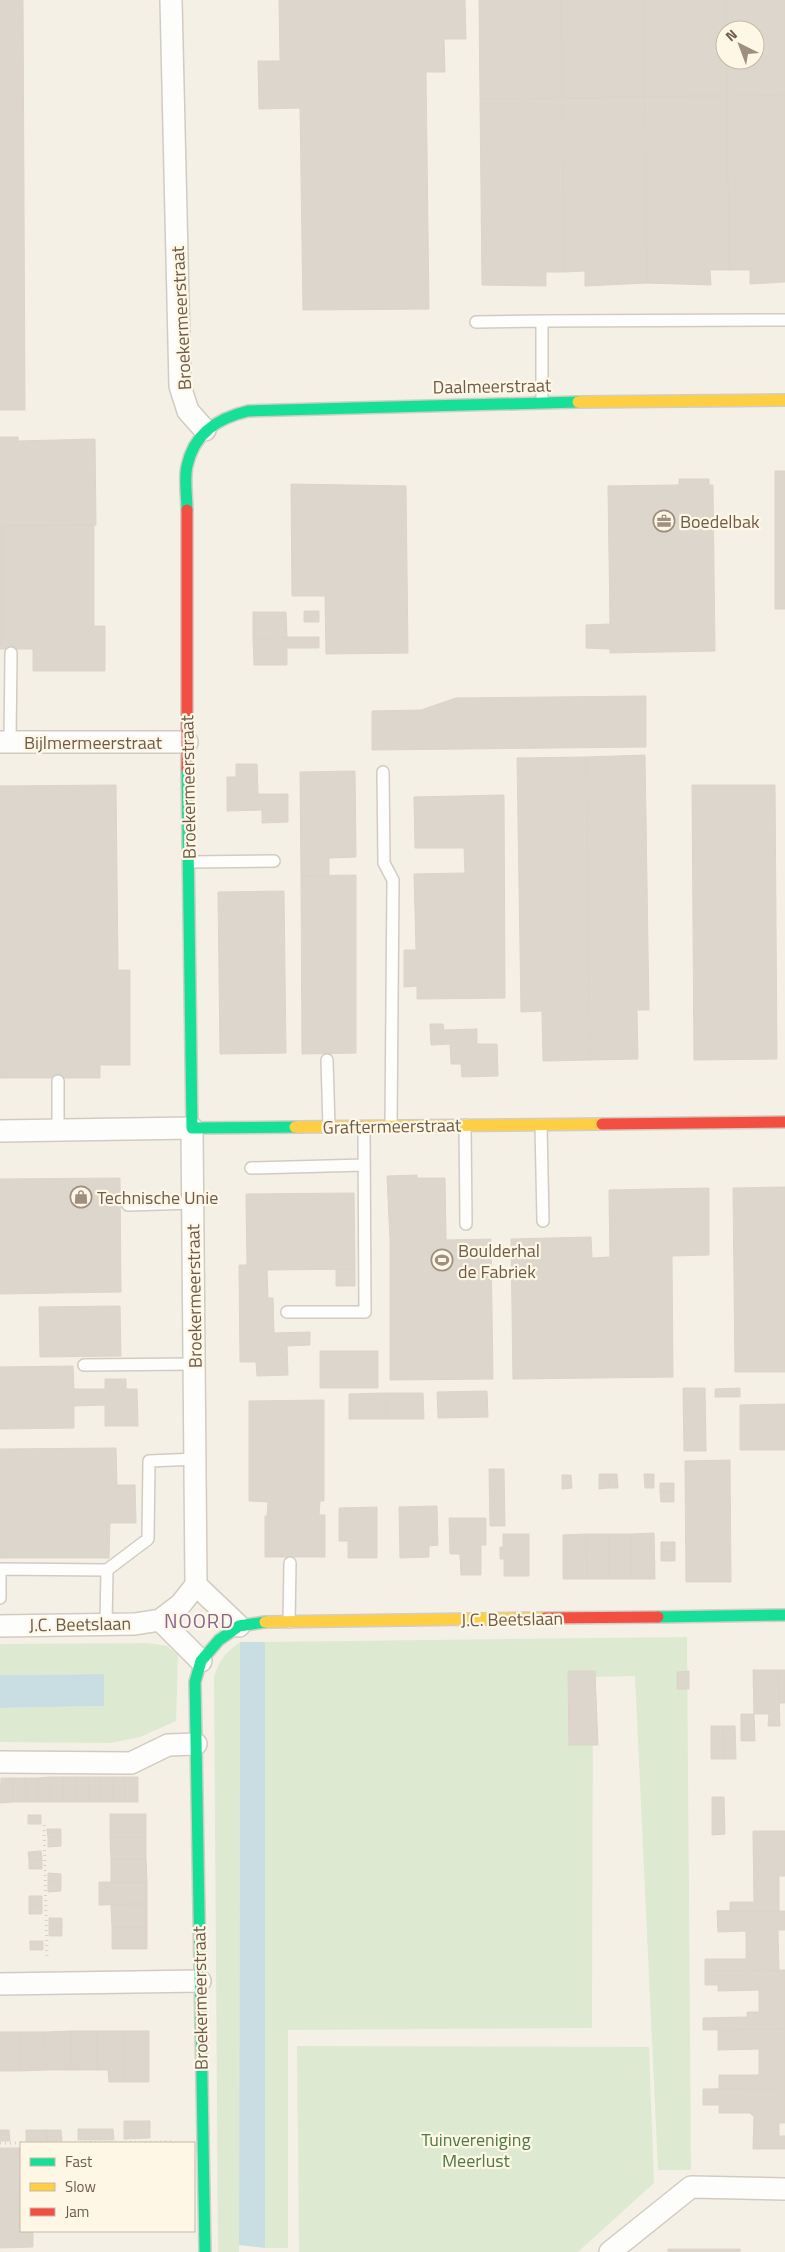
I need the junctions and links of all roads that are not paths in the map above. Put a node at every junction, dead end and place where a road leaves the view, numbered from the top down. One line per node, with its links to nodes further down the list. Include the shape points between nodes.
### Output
1 (171, 0): 7 (street, Broekermeerstraat, via 180,386 188,411)
2 (785, 320): 3 (lane)
3 (542, 321): 4 (lane); 6 (lane)
4 (476, 322)
5 (785, 400): 6 (street, Daalmeerstraat)
6 (542, 402): 7 (street, Daalmeerstraat, via 248,411 226,415)
7 (205, 430): 10 (street, Broekermeerstraat, via 187,466)
8 (11, 653): 9 (lane)
9 (5, 742): 10 (street, Bijlmermeerstraat)
10 (187, 742): 13 (street, Broekermeerstraat)
11 (383, 772): 20 (lane, via 384,863 393,880)
12 (274, 861): 13 (lane)
13 (188, 862): 22 (street, Broekermeerstraat)
14 (327, 1060): 21 (lane)
15 (58, 1081): 23 (lane)
16 (785, 1122): 17 (street, Graftermeerstraat)
17 (541, 1124): 18 (street, Graftermeerstraat); 29 (lane)
18 (465, 1125): 20 (street, Graftermeerstraat); 30 (lane)
19 (364, 1126): 20 (street, Graftermeerstraat); 21 (street, Graftermeerstraat); 25 (lane)
20 (391, 1126)
21 (329, 1127): 22 (street, Graftermeerstraat)
22 (192, 1128): 23 (street, Graftermeerstraat); 27 (street, Broekermeerstraat)
23 (58, 1130): 24 (street, Graftermeerstraat)
24 (0, 1131)
25 (364, 1165): 26 (lane); 31 (lane, via 365,1312)
26 (251, 1168)
27 (193, 1203): 28 (lane); 32 (street, Broekermeerstraat)
28 (128, 1205)
29 (543, 1220)
30 (466, 1224)
31 (287, 1312)
32 (195, 1364): 33 (lane); 34 (street, Broekermeerstraat)
33 (84, 1365)
34 (196, 1459): 36 (lane, via 149,1461 148,1539); 37 (street, Broekermeerstraat)
35 (290, 1563): 41 (lane)
36 (107, 1570): 38 (lane, via 0,1569); 42 (lane)
37 (196, 1585): 40 (street, via 181,1604); 44 (street)
38 (0, 1598)
39 (785, 1615): 41 (street, J.C. Beetslaan)
40 (160, 1620): 42 (street, J.C. Beetslaan); 45 (street)
41 (289, 1622): 44 (street, J.C. Beetslaan)
42 (106, 1624): 43 (street, J.C. Beetslaan)
43 (0, 1626)
44 (239, 1626): 45 (street, via 219,1640)
45 (201, 1661): 46 (street, Broekermeerstraat, via 195,1682)
46 (196, 1744): 47 (street, via 168,1745 131,1762); 48 (street, Broekermeerstraat)
47 (0, 1762)
48 (200, 1982): 49 (street); 51 (street, Broekermeerstraat)
49 (0, 1984)
50 (785, 2188): 52 (street, via 691,2187)
51 (206, 2252)
52 (610, 2252)

